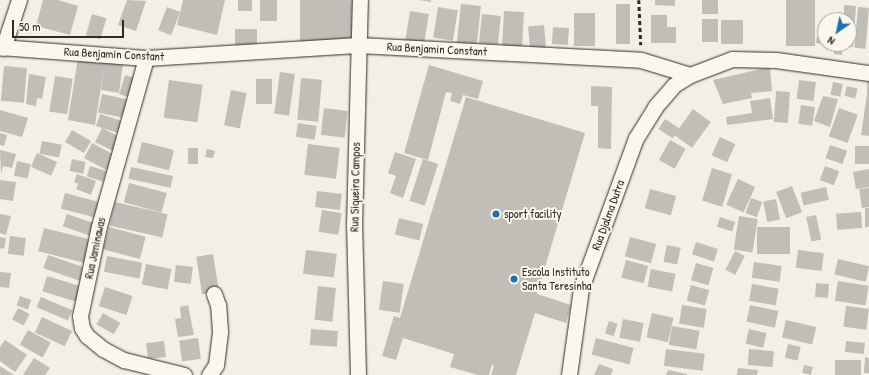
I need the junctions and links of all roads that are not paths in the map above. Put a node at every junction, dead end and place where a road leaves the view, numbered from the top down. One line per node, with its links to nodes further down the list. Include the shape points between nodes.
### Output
1 (19, 0): 4 (street)
2 (360, 0): 3 (street, Rua Siqueira Campos)
3 (358, 45): 5 (street, Rua Benjamin Constant); 7 (street, Rua Benjamin Constant, via 641,60); 11 (street, Rua Siqueira Campos, via 354,225)
4 (2, 47): 5 (street, Rua Benjamin Constant)
5 (146, 58): 9 (street, Rua Jaminawas, via 99,226 81,322 87,336 103,349 124,360)
6 (869, 73): 7 (street, via 776,60 732,59)
7 (690, 75): 12 (street, Rua Djalma Dutra, via 674,85 655,107 636,138 581,288)
8 (214, 294): 10 (street, via 218,305 220,331 216,365)
9 (184, 375)
10 (209, 375)
11 (358, 375)
12 (569, 375)

